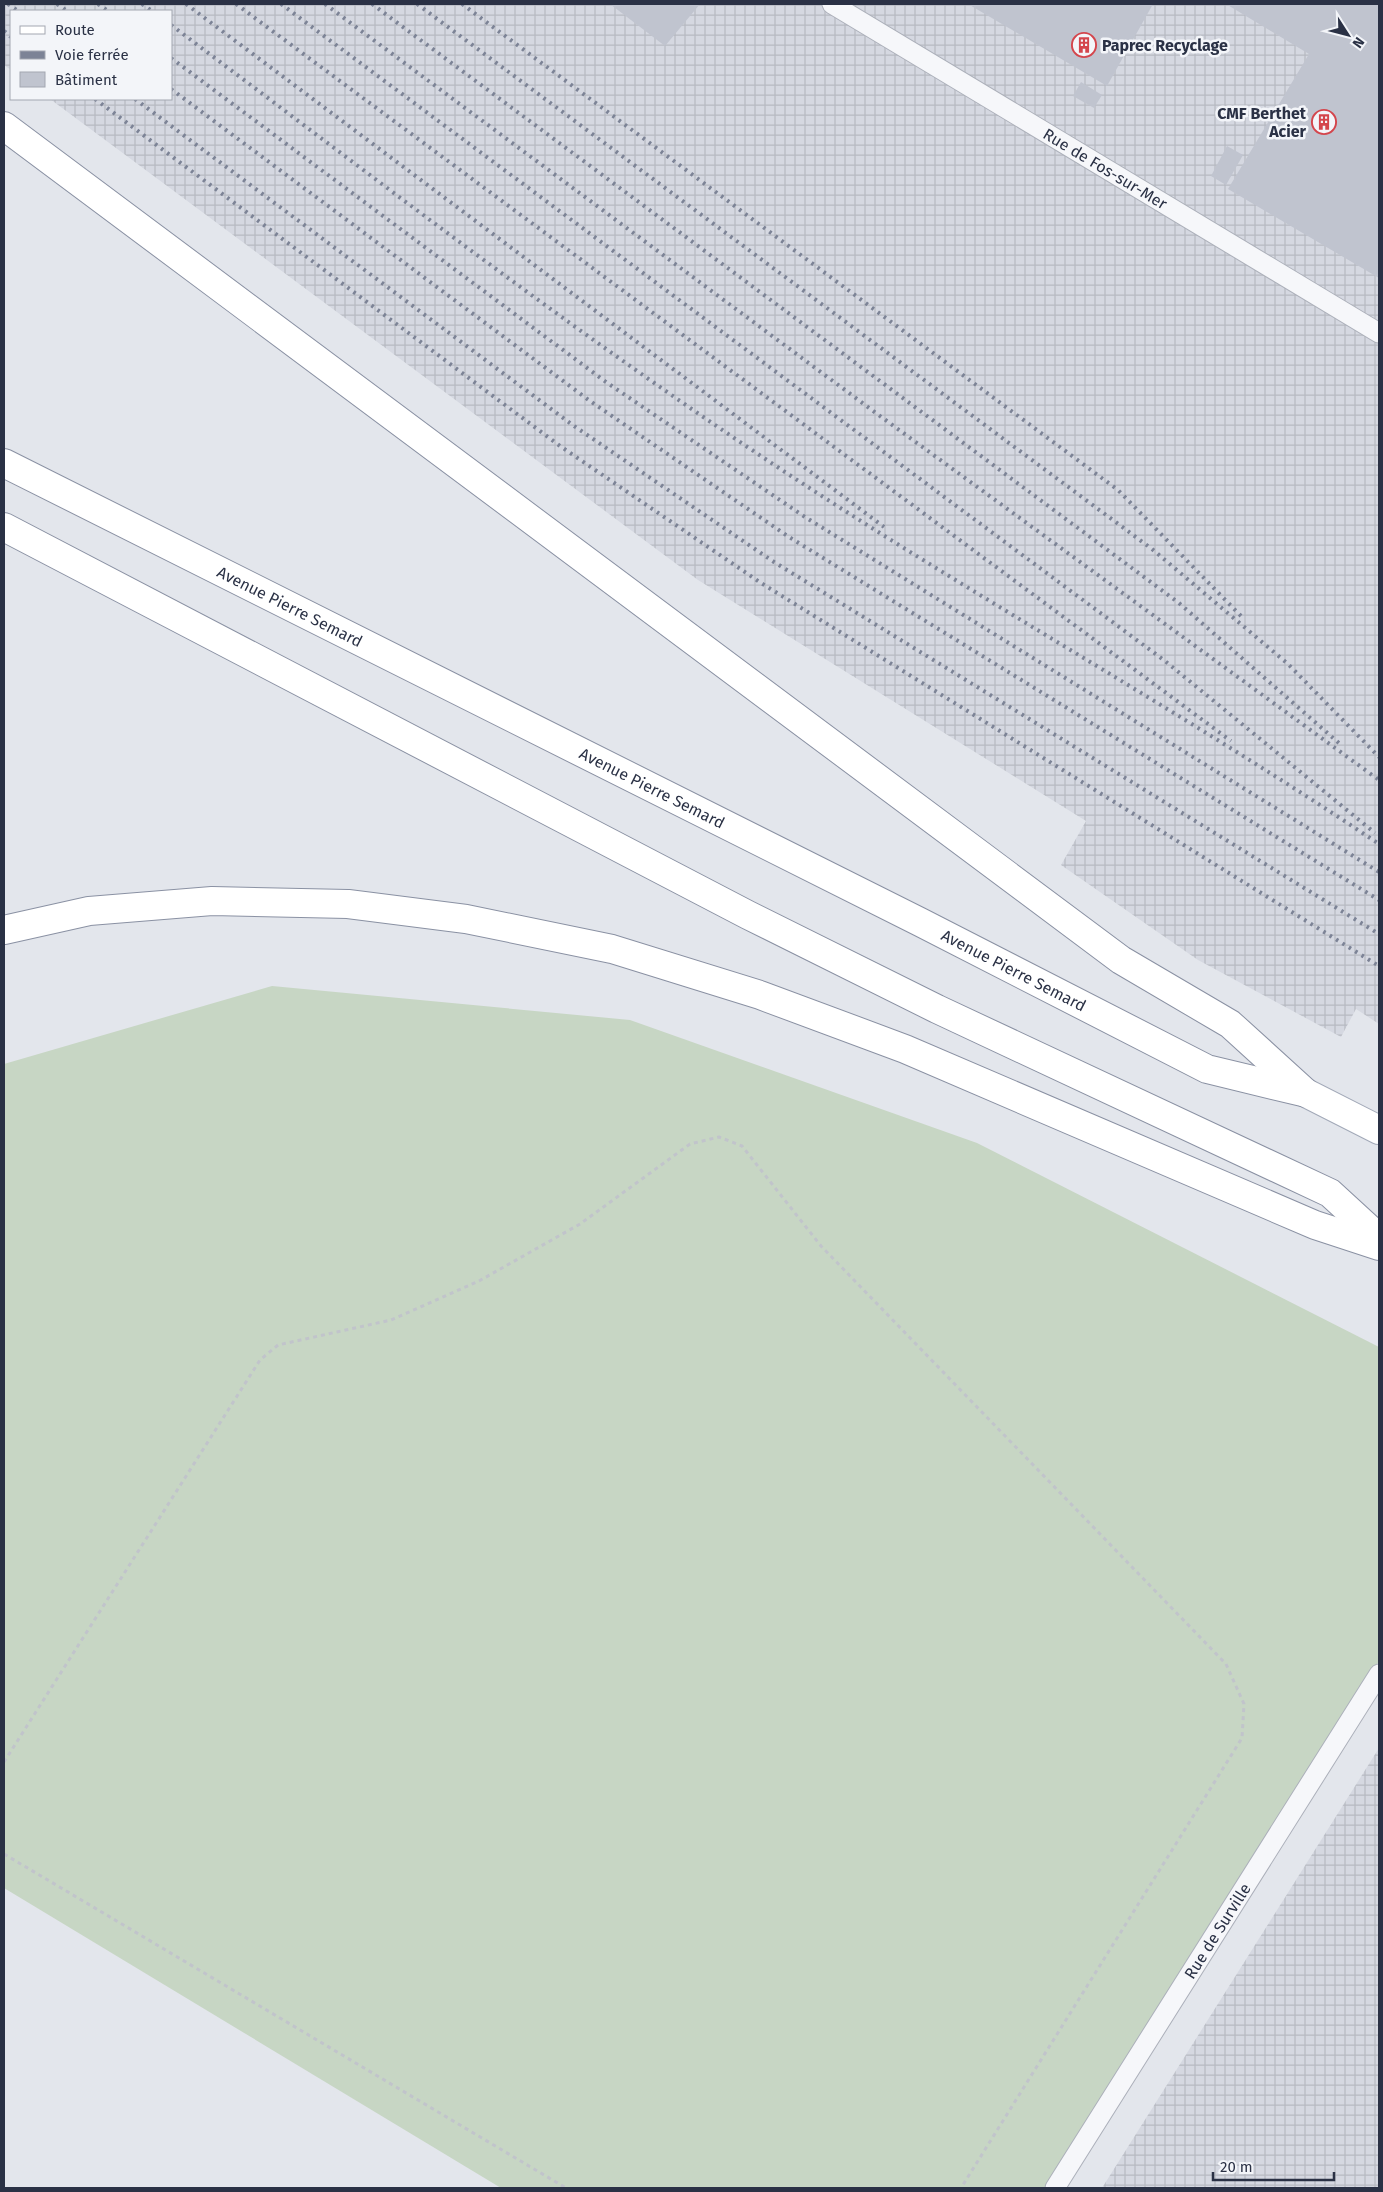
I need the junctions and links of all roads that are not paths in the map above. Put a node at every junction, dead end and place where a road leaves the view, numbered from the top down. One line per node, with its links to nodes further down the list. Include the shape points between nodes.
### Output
1 (832, 4): 3 (lane, Rue de Fos-sur-Mer)
2 (4, 126): 7 (main road, via 1120,960 1230,1024)
3 (1379, 333)
4 (4, 463): 7 (main road, Avenue Pierre Semard, via 911,917 1207,1069)
5 (4, 527): 9 (main road, via 748,915 937,1009 1330,1194)
6 (4, 930): 10 (main road, via 89,911 212,901 348,904 466,919 612,949 760,995 905,1049 1315,1225)
7 (1306, 1093): 8 (main road)
8 (1379, 1130)
9 (1379, 1238)
10 (1379, 1246)
11 (1379, 1674): 12 (lane, Rue de Surville)
12 (1055, 2188)

